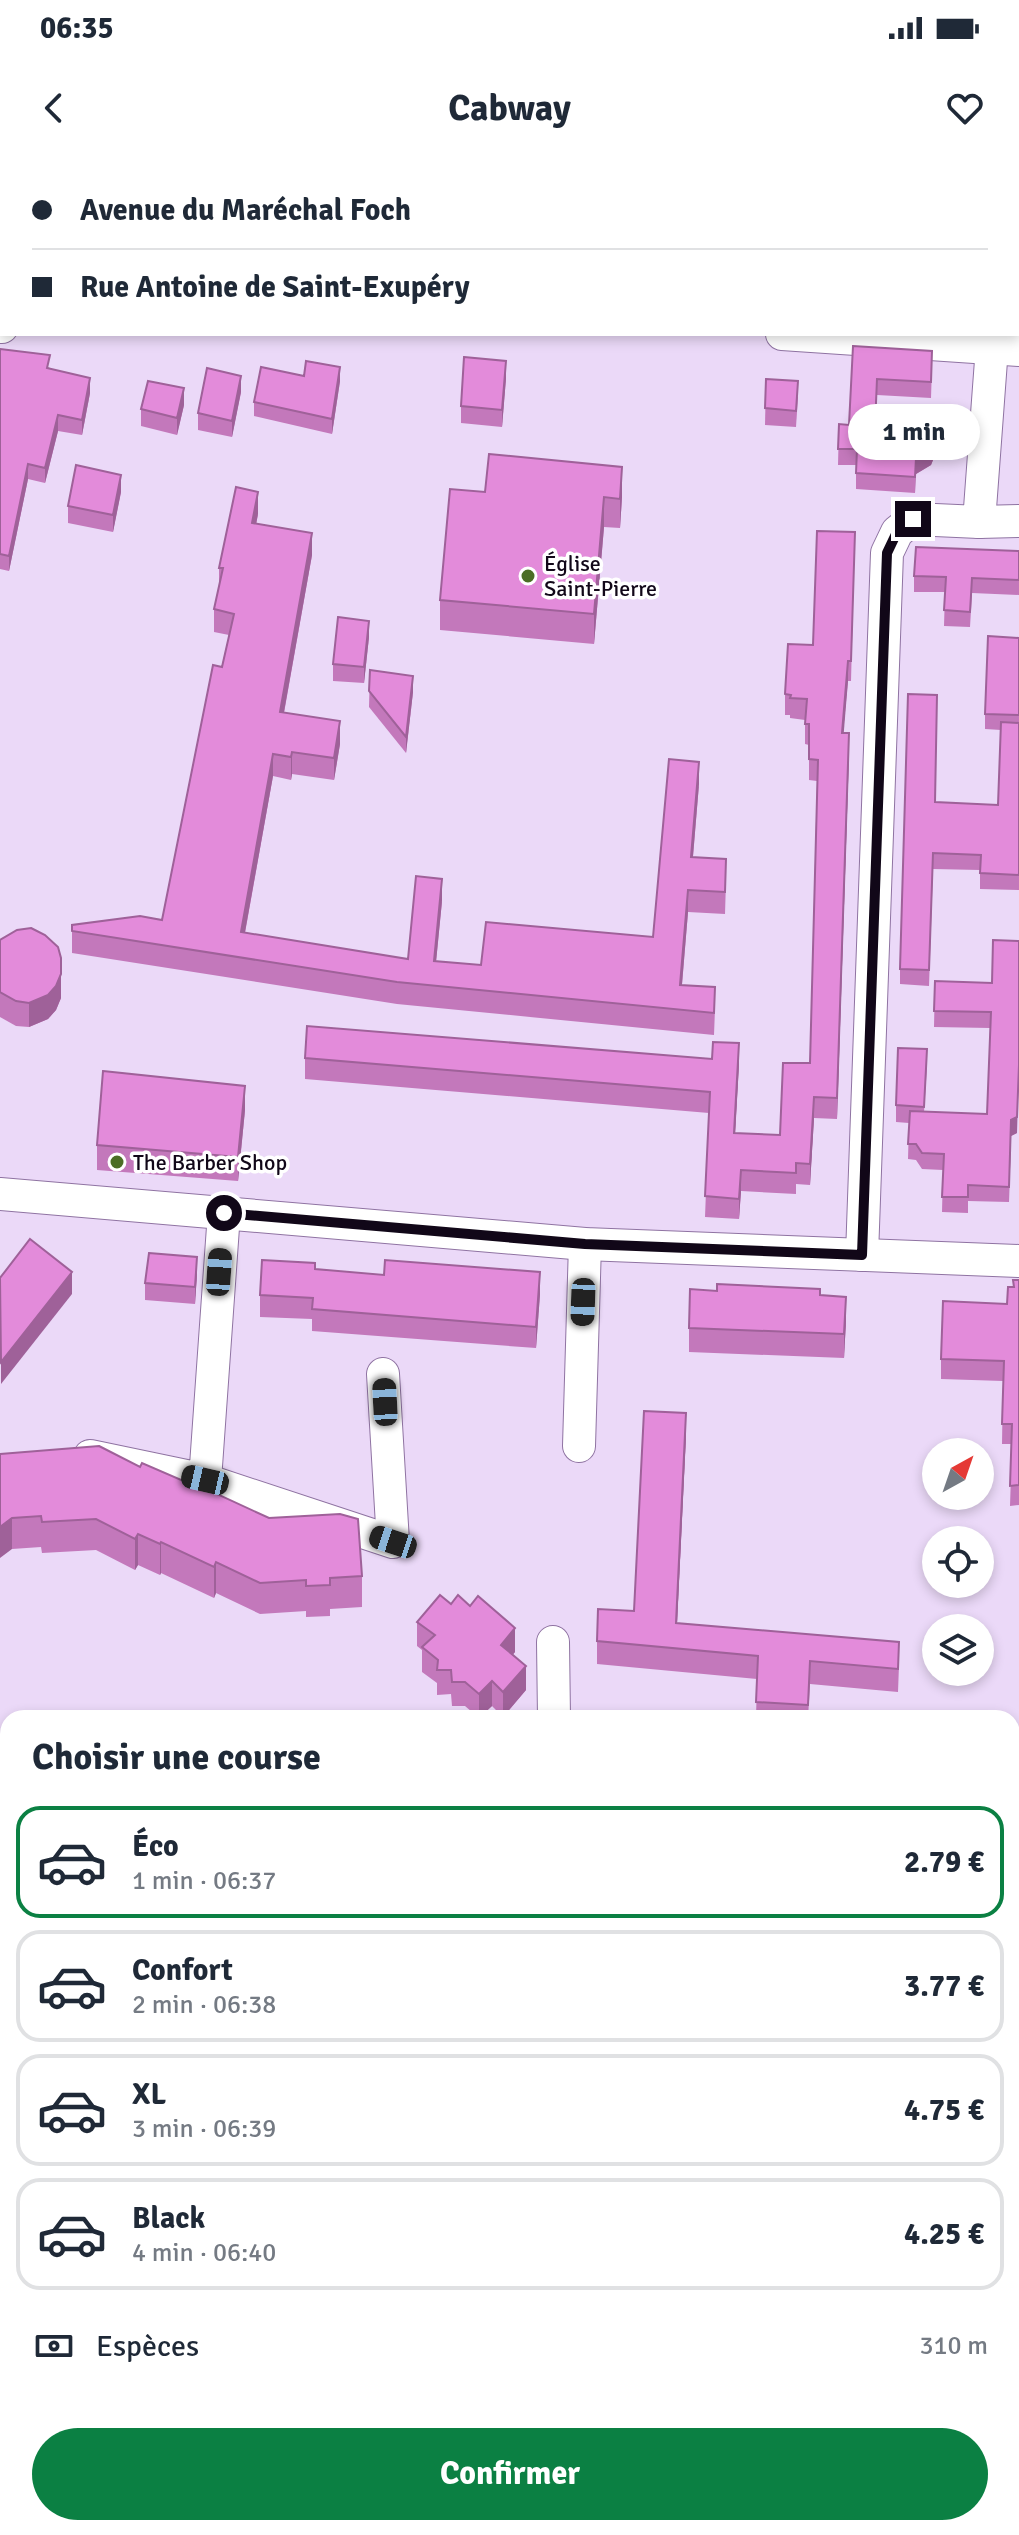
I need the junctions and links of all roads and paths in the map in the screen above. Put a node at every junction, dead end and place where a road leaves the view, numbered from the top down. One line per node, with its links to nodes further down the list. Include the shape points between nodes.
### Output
1 (814, 336): 2 (street)
2 (1006, 348): 4 (street)
3 (1019, 521): 4 (street)
4 (979, 522): 8 (street, via 913,519 897,532 887,553)
5 (0, 1194): 6 (street)
6 (224, 1213): 7 (street); 13 (street)
7 (585, 1244): 8 (street); 11 (street)
8 (862, 1255): 9 (street)
9 (1019, 1261)
10 (383, 1374): 13 (street, via 393,1542)
11 (579, 1446)
12 (56, 1456): 13 (street, via 98,1456)
13 (205, 1480)
14 (553, 1642): 15 (street)
15 (554, 1710)

